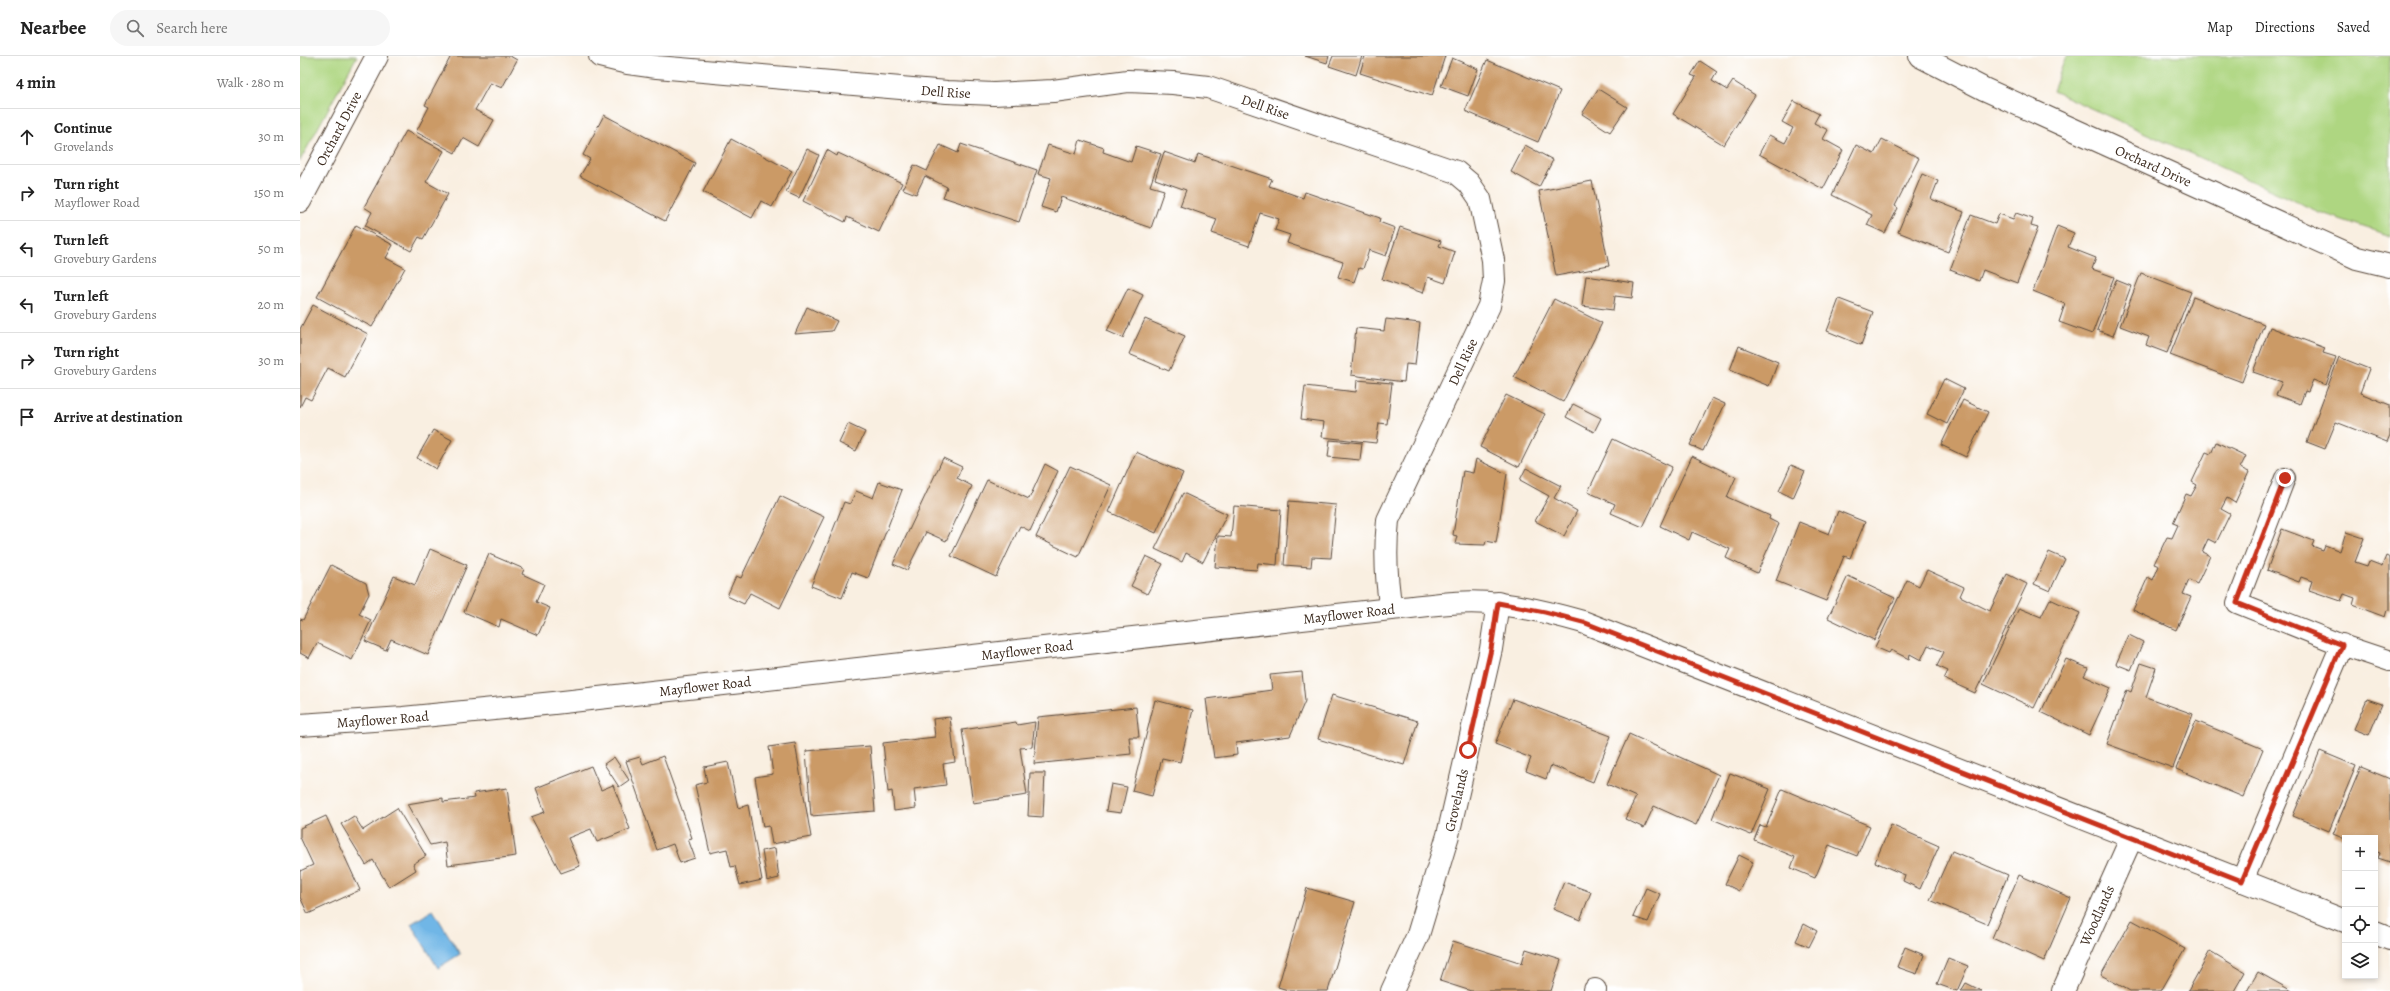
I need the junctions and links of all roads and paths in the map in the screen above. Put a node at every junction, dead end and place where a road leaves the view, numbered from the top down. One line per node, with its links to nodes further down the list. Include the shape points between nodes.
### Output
1 (377, 56): 4 (street, Orchard Drive)
2 (600, 56): 8 (street, Dell Rise, via 657,67 947,92 994,94 1053,91 1128,81 1173,82 1208,87 1456,172 1470,184 1480,198 1493,260 1494,281 1489,306 1388,520 1387,558)
3 (1920, 56): 5 (street, Orchard Drive, via 1984,90 2350,254)
4 (300, 201)
5 (2390, 266)
6 (2285, 478): 9 (lane, via 2237,603)
7 (1498, 603): 8 (street, Mayflower Road, via 1466,602); 12 (street, Mayflower Road, via 1583,622); 17 (street, Grovelands, via 1491,649 1448,836 1418,935)
8 (1391, 609): 11 (street, Mayflower Road, via 554,703)
9 (2342, 645): 10 (lane); 13 (street)
10 (2390, 661)
11 (300, 725)
12 (2131, 839): 13 (street, Mayflower Road); 18 (street, Woodlands)
13 (2242, 881): 14 (street, Mayflower Road)
14 (2342, 920)
15 (2378, 934): 16 (street)
16 (2390, 939)
17 (1392, 991)
18 (2063, 991)

